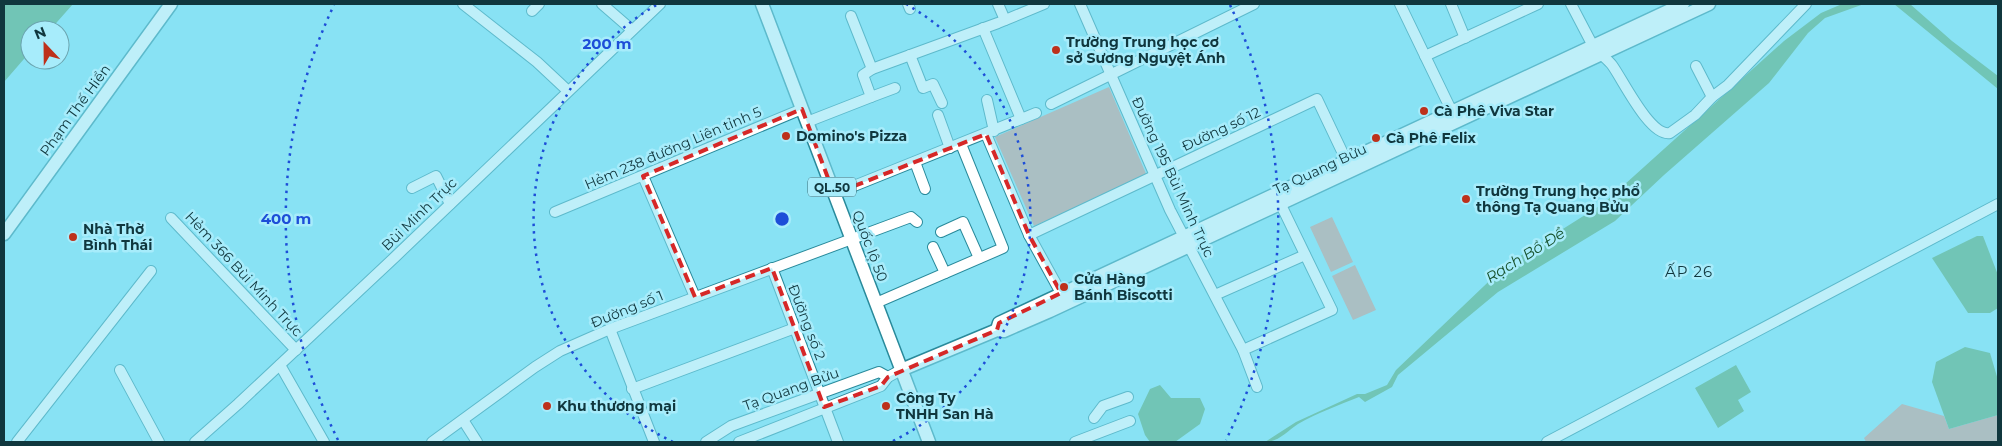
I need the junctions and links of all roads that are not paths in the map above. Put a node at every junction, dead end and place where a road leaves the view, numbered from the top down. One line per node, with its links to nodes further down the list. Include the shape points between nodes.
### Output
1 (171, 4): 59 (main road, Phạm Thế Hiển)
2 (463, 4): 30 (street)
3 (602, 4): 21 (street)
4 (762, 4): 36 (main road, Quốc lộ 50 / QL.50)
5 (998, 4): 19 (street)
6 (1044, 4): 19 (street)
7 (1080, 4): 28 (street, Đường 195 Bùi Minh Trực)
8 (1254, 4): 28 (street)
9 (1400, 4): 25 (street)
10 (1451, 4): 22 (street)
11 (1538, 4): 17 (street)
12 (1571, 4): 23 (street)
13 (1684, 4): 23 (main road, Tạ Quang Bửu)
14 (1709, 4): 23 (main road, Tạ Quang Bửu)
15 (1806, 4): 32 (street, via 1728,85)
16 (656, 5): 21 (street, Bùi Minh Trực)
17 (1517, 8): 22 (street)
18 (850, 16): 27 (street)
19 (1005, 20): 20 (street)
20 (983, 28): 24 (street); 40 (street)
21 (632, 30): 30 (street, Bùi Minh Trực)
22 (1465, 38): 25 (street)
23 (1597, 50): 32 (street, via 1612,65 1642,114 1660,132 1670,133 1695,116); 39 (main road, Tạ Quang Bửu)
24 (910, 55): 27 (street); 34 (street, via 923,88 933,84)
25 (1425, 56): 39 (street)
26 (1696, 66): 32 (street)
27 (872, 69): 31 (street, via 863,74)
28 (1111, 75): 35 (street); 48 (street, Đường 195 Bùi Minh Trực)
29 (895, 88): 31 (street)
30 (568, 91): 52 (street, Bùi Minh Trực)
31 (871, 97): 41 (street)
32 (1712, 97)
33 (987, 100): 42 (street)
34 (942, 102)
35 (1051, 104)
36 (802, 109): 41 (main road, Quốc lộ 50 / QL.50); 47 (street, Hẻm 238 đường Liên tỉnh 5)
37 (1036, 113): 40 (street)
38 (938, 115): 44 (street)
39 (1455, 117): 46 (main road, Tạ Quang Bửu); 54 (main road, Tạ Quang Bửu)
40 (1021, 119): 42 (street)
41 (807, 122): 51 (main road, Quốc lộ 50 / QL.50)
42 (990, 133): 43 (street); 60 (street)
43 (962, 144): 44 (street); 65 (street, via 1003,248)
44 (950, 148): 45 (street)
45 (914, 162): 50 (street); 51 (street)
46 (1347, 162): 48 (street, Đường số 12, via 1317,99); 62 (main road, Tạ Quang Bửu)
47 (643, 176): 55 (street, Hẻm 238 đường Liên tỉnh 5); 71 (street)
48 (1154, 176): 60 (street, Đường số 12); 62 (street, Đường 195 Bùi Minh Trực)
49 (412, 188): 52 (street, via 436,176)
50 (924, 189)
51 (834, 194): 61 (main road, Quốc lộ 50 / QL.50)
52 (450, 204): 76 (street, Bùi Minh Trực)
53 (1998, 204): 102 (street)
54 (1281, 205): 62 (main road, Tạ Quang Bửu); 64 (street)
55 (555, 212)
56 (171, 218): 76 (street, Hẻm 366 Bùi Minh Trực)
57 (917, 222): 61 (street, Đường số 1, via 911,217)
58 (941, 232): 65 (street, via 963,222)
59 (4, 234)
60 (1029, 235): 69 (street)
61 (851, 239): 66 (street, Đường số 1); 72 (main road, Quốc lộ 50 / QL.50)
62 (1185, 242): 69 (main road, Tạ Quang Bửu); 70 (street, Đường 195 Bùi Minh Trực); 75 (main road, Tạ Quang Bửu, via 1050,311 1004,332)
63 (933, 246): 68 (street)
64 (1305, 255): 70 (street); 77 (street, via 1332,310)
65 (979, 258): 68 (street)
66 (772, 268): 71 (street, Đường số 1); 73 (street, Đường số 2)
67 (151, 271): 90 (street)
68 (945, 273): 72 (street)
69 (1061, 293): 75 (main road, Tạ Quang Bửu, via 998,323)
70 (1215, 295): 77 (street, Đường 195 Bùi Minh Trực)
71 (695, 297): 74 (street, Đường số 1)
72 (876, 303): 80 (main road, Quốc lộ 50 / QL.50)
73 (795, 328): 83 (street); 84 (street, Đường số 2)
74 (610, 329): 83 (street); 88 (street, Đường số 1, via 535,367)
75 (997, 330): 80 (main road, Tạ Quang Bửu)
76 (296, 350): 78 (street, Bùi Minh Trực)
77 (1242, 350): 82 (street, Đường 195 Bùi Minh Trực)
78 (280, 365): 92 (street, Bùi Minh Trực); 93 (street)
79 (120, 370): 91 (street)
80 (901, 370): 81 (street, Tạ Quang Bửu); 100 (main road, Quốc lộ 50 / QL.50)
81 (888, 377): 84 (street, Tạ Quang Bửu, via 879,372); 86 (street, Tạ Quang Bửu, via 881,386)
82 (1257, 387)
83 (632, 389): 96 (street)
84 (820, 395): 86 (street, Đường số 2); 97 (street, Tạ Quang Bửu, via 731,426)
85 (1128, 397): 87 (street, via 1104,406)
86 (824, 407): 98 (street, Tạ Quang Bửu); 99 (street, Đường số 2)
87 (1094, 418)
88 (463, 420): 94 (street, Đường số 1); 95 (street)
89 (1130, 420): 101 (street)
90 (17, 442)
91 (159, 442)
92 (195, 442)
93 (324, 442)
94 (432, 442)
95 (477, 442)
96 (654, 442)
97 (706, 442)
98 (739, 442)
99 (838, 442)
100 (929, 442)
101 (1075, 442)
102 (1547, 442)

